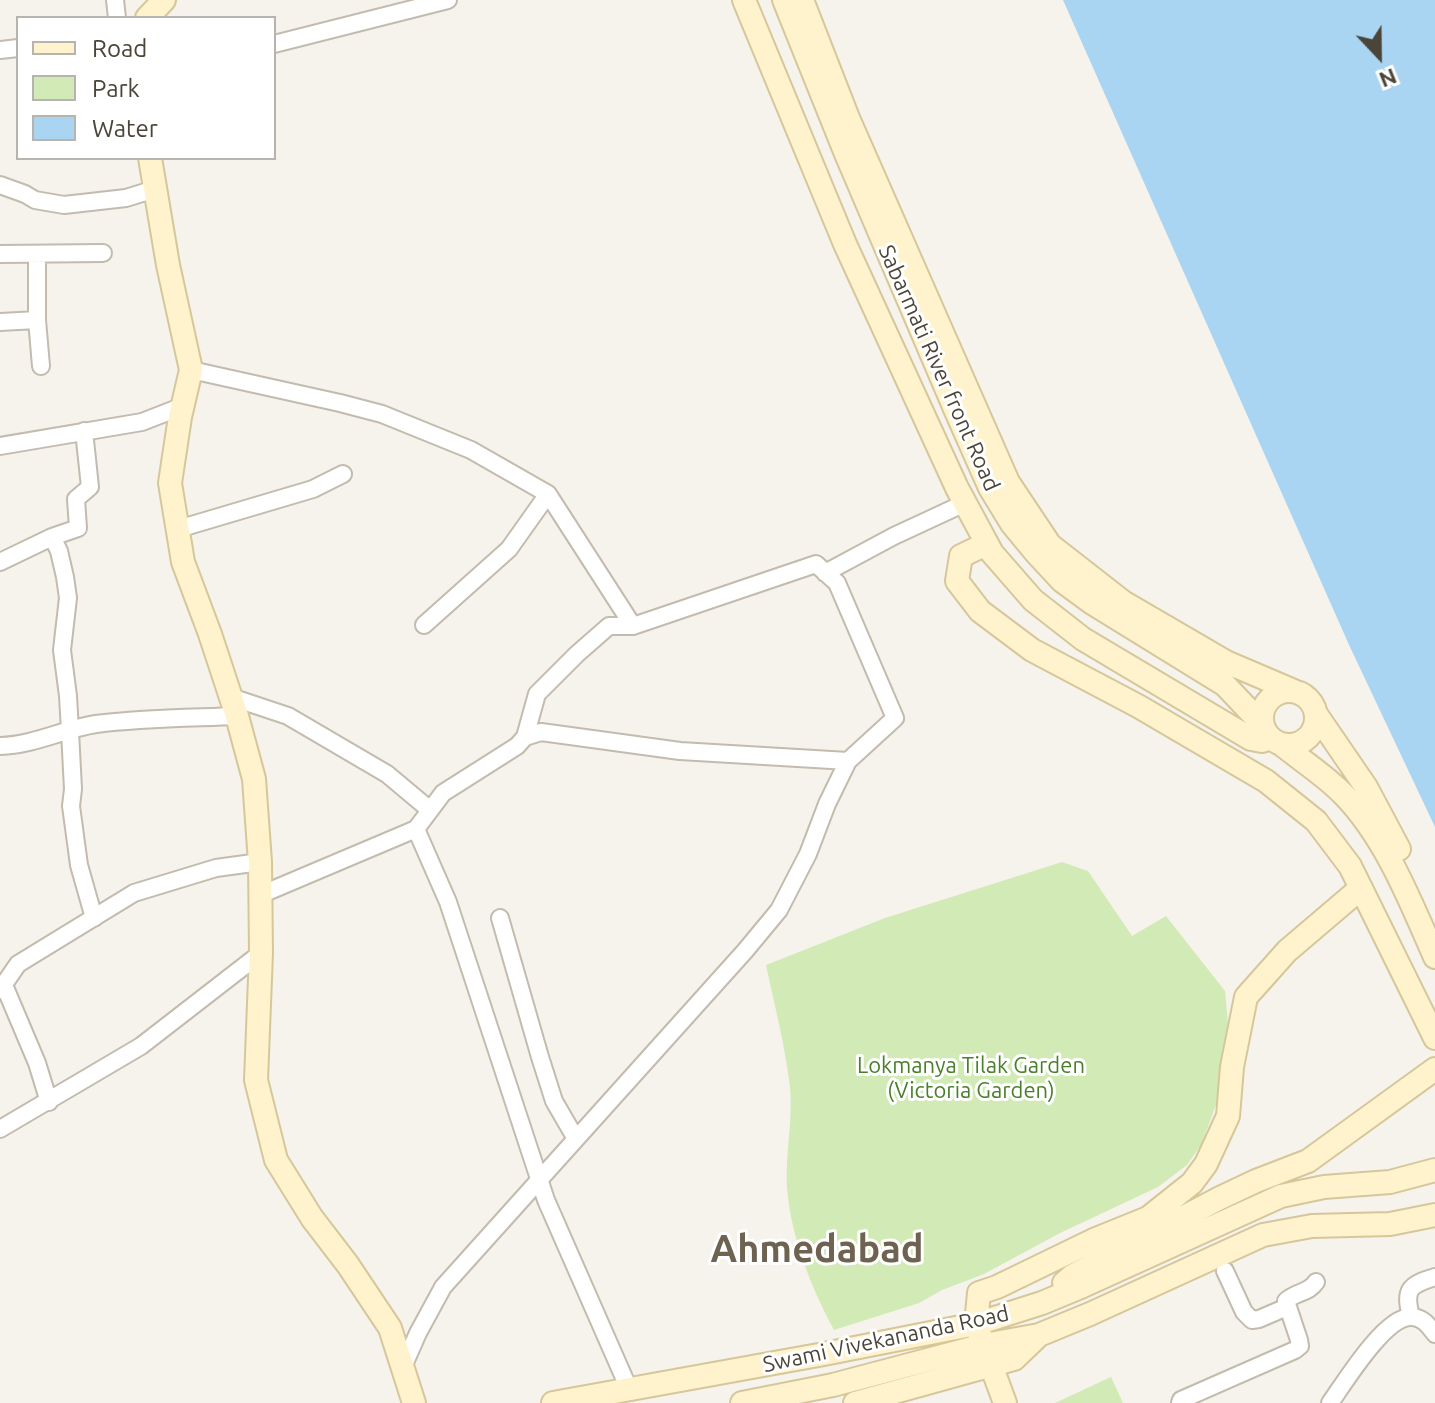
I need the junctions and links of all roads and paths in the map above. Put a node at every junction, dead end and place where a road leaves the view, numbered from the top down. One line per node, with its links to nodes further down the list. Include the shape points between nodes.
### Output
1 (164, 0): 6 (main road)
2 (448, 0): 7 (street)
3 (744, 0): 23 (main road, via 845,244)
4 (784, 0): 35 (main road, Sabarmati River front Road, via 960,422 1012,524 1062,581 1225,685)
5 (802, 0): 31 (main road, via 848,118 1008,482 1050,545 1123,602 1226,662)
6 (149, 16)
7 (276, 43)
8 (150, 160): 10 (main road)
9 (0, 185): 10 (street, via 64,205)
10 (155, 189): 17 (main road)
11 (103, 253): 13 (street)
12 (0, 254): 13 (street)
13 (37, 255): 14 (street)
14 (37, 320): 15 (street); 16 (street)
15 (0, 322)
16 (41, 366)
17 (191, 370): 18 (main road); 22 (street, via 382,414 471,450)
18 (183, 406): 19 (street, via 142,422); 24 (main road, via 170,483)
19 (84, 431): 20 (street); 25 (street, via 90,487 76,499 78,528)
20 (0, 446)
21 (343, 474): 24 (street, via 313,489)
22 (548, 494): 29 (street, via 509,549); 30 (street)
23 (965, 503): 26 (main road); 28 (street)
24 (178, 529): 32 (main road, via 183,562)
25 (52, 537): 27 (street); 34 (street, via 68,598 62,650)
26 (986, 544): 35 (main road, via 1033,600 1083,639 1251,739); 42 (main road, via 961,556 957,581 980,611 1032,650 1266,781 1316,821)
27 (0, 562)
28 (825, 573): 30 (street, via 816,564); 38 (street, via 837,583 895,718)
29 (424, 625)
30 (633, 626): 36 (street, via 609,626 537,694)
31 (1294, 691): 33 (main road, via 1309,699); 35 (main road, via 1269,699 1262,711)
32 (234, 707): 34 (street); 39 (street, via 288,716 387,774); 41 (main road, via 254,779)
33 (1316, 714): 35 (main road, via 1315,727 1295,745); 46 (main road, via 1366,787)
34 (70, 731): 37 (street); 44 (street, via 71,806 79,865)
35 (1271, 736): 48 (main road, Sabarmati River front Road, via 1344,795 1375,834)
36 (525, 737): 38 (street, via 541,732 680,751); 39 (street, via 443,793)
37 (0, 746)
38 (848, 761): 54 (street, via 779,910)
39 (430, 810): 40 (street)
40 (416, 829): 43 (street); 56 (street, via 448,902)
41 (260, 862): 43 (main road); 44 (street, via 216,868 134,893)
42 (1361, 888): 50 (main road); 64 (main road, via 1287,951 1246,997 1228,1116 1192,1183 1148,1218 979,1293)
43 (260, 895): 47 (main road)
44 (94, 918): 49 (street, via 18,964)
45 (500, 918): 54 (street, via 554,1101)
46 (1435, 923)
47 (261, 953): 52 (street, via 141,1046); 67 (main road, via 256,1080 276,1160 390,1328)
48 (1435, 957)
49 (2, 987): 52 (street)
50 (1435, 1038)
51 (1435, 1069): 61 (main road, via 1308,1161 1220,1198 1072,1276)
52 (49, 1102): 53 (street)
53 (0, 1129)
54 (576, 1139): 56 (street)
55 (1435, 1170): 61 (main road, Swami Vivekananda Road, via 1390,1182 1281,1196)
56 (538, 1180): 67 (street, via 443,1287); 69 (street)
57 (1435, 1215): 66 (main road, via 1263,1235 1039,1335 1014,1359)
58 (1225, 1271): 62 (street, via 1252,1320)
59 (1435, 1277): 63 (street, via 1409,1290)
60 (1316, 1282): 62 (street, via 1289,1298)
61 (1042, 1303): 64 (main road, Swami Vivekananda Road)
62 (1287, 1307): 76 (street, via 1300,1346)
63 (1411, 1317): 65 (street, via 1421,1319); 77 (street, via 1394,1322 1376,1341)
64 (976, 1324): 66 (main road); 69 (main road, Swami Vivekananda Road)
65 (1435, 1334)
66 (987, 1356): 68 (main road); 74 (main road); 75 (main road)
67 (403, 1367): 70 (main road)
68 (833, 1385): 72 (main road); 73 (main road)
69 (629, 1389): 71 (main road, Swami Vivekananda Road)
70 (414, 1403)
71 (553, 1403)
72 (742, 1403)
73 (849, 1403)
74 (855, 1403)
75 (1005, 1403)
76 (1180, 1403)
77 (1330, 1403)

